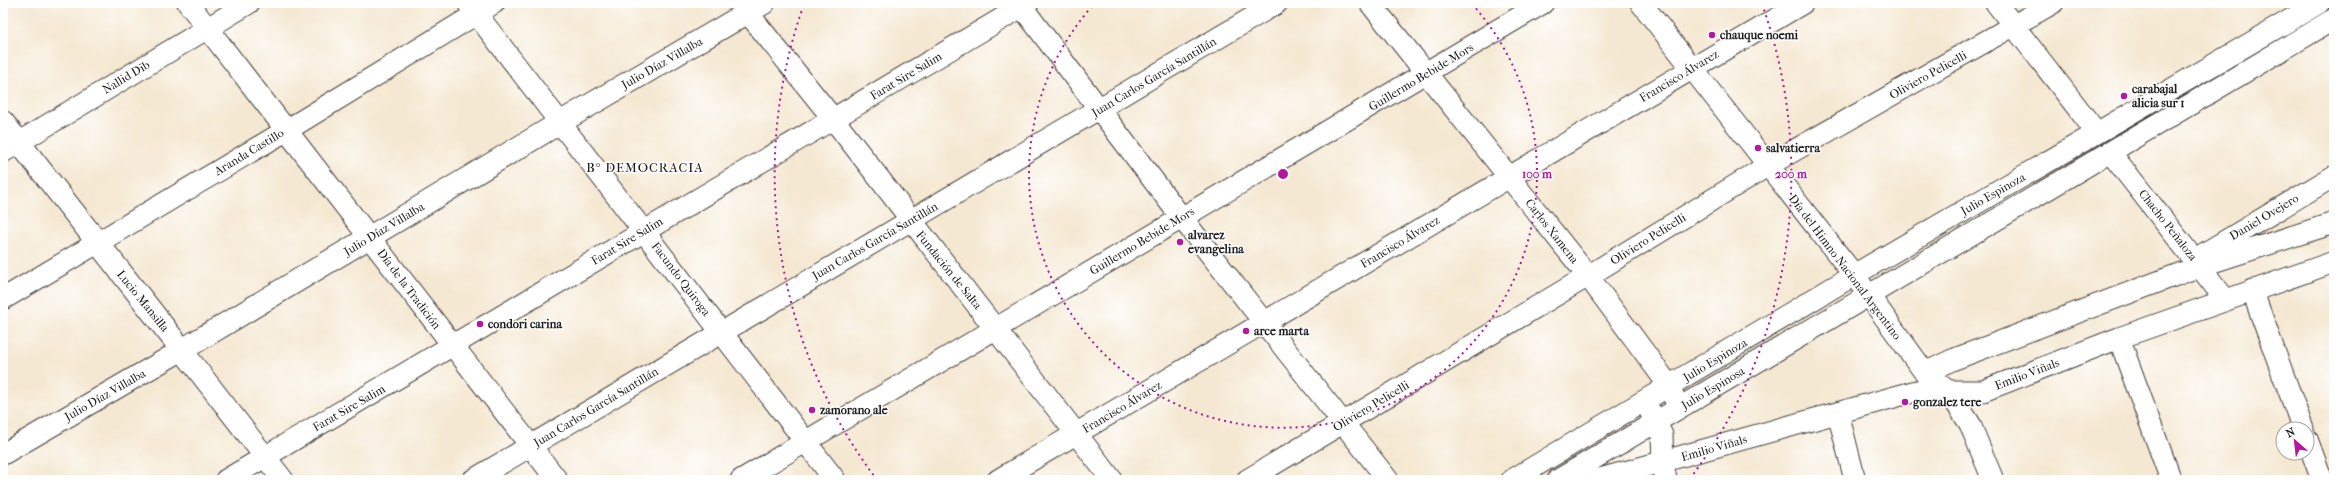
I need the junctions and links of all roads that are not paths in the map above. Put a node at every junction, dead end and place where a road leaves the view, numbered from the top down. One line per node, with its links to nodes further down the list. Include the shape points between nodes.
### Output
1 (188, 3): 16 (street, Día de la Tradición)
2 (249, 3): 16 (street, Nallid Dib)
3 (1277, 3): 19 (street, Juan Carlos García Santillán)
4 (1370, 3): 18 (street, Carlos Xamena)
5 (1543, 3): 18 (street, Guillermo Bebide Mors)
6 (1641, 3): 17 (street, Día del Himno Nacional Argentino)
7 (1802, 3): 17 (street, Francisco Álvarez)
8 (1996, 3): 15 (street)
9 (2053, 3): 15 (street, Oliviero Pelicelli)
10 (2319, 3): 24 (street, Julio Espinoza)
11 (1023, 4): 19 (street); 20 (street, Farat Sire Salim)
12 (479, 6): 22 (street, Facundo Quiroga); 23 (street, Aranda Castillo)
13 (751, 6): 20 (street, Fundación de Salta); 22 (street, Julio Díaz Villalba)
14 (2334, 19): 26 (street, Julio Espinoza)
15 (2014, 26): 24 (street); 27 (street, Oliviero Pelicelli)
16 (207, 28): 23 (street, Día de la Tradición); 25 (street, Nallid Dib)
17 (1691, 69): 27 (street, Día del Himno Nacional Argentino); 29 (street, Francisco Álvarez)
18 (1426, 74): 29 (street, Carlos Xamena); 30 (street, Guillermo Bebide Mors)
19 (1100, 109): 30 (street); 31 (street, Juan Carlos García Santillán)
20 (834, 120): 31 (street, Fundación de Salta); 33 (street, Farat Sire Salim)
21 (3, 122): 25 (street, Lucio Mansilla)
22 (561, 122): 33 (street, Facundo Quiroga); 34 (street, Julio Díaz Villalba)
23 (287, 130): 34 (street, Día de la Tradición); 35 (street, Aranda Castillo)
24 (2097, 133): 38 (street, Julio Espinoza)
25 (11, 147): 35 (street, Lucio Mansilla)
26 (2110, 152): 37 (street, Chacho Peñaloza); 41 (street, Julio Espinoza)
27 (1767, 166): 38 (street, Día del Himno Nacional Argentino); 39 (street, Oliviero Pelicelli)
28 (2334, 176): 37 (street, Daniel Ovejero)
29 (1509, 177): 39 (street, Carlos Xamena); 44 (street, Francisco Álvarez)
30 (1181, 217): 44 (street); 45 (street, Guillermo Bebide Mors)
31 (910, 220): 45 (street, Fundación de Salta); 46 (street, Juan Carlos García Santillán)
32 (2334, 223): 37 (street)
33 (644, 230): 46 (street, Facundo Quiroga); 48 (street, Farat Sire Salim)
34 (371, 237): 48 (street, Día de la Tradición); 49 (street, Julio Díaz Villalba)
35 (97, 243): 42 (street, Aranda Castillo); 49 (street, Lucio Mansilla)
36 (2334, 262): 40 (street, Emilio Viñals)
37 (2197, 263): 43 (street, Chacho Peñaloza); 50 (street)
38 (1854, 275): 41 (street, Día del Himno Nacional Argentino); 51 (street, Julio Espinoza)
39 (1588, 276): 51 (street, Carlos Xamena); 58 (street, Oliviero Pelicelli)
40 (2252, 290): 43 (street, Emilio Viñals); 56 (street)
41 (1868, 295): 50 (street, Día del Himno Nacional Argentino); 54 (street, Julio Espinosa)
42 (3, 298)
43 (2225, 299): 47 (street, Emilio Viñals)
44 (1264, 323): 58 (street); 59 (street, Francisco Álvarez)
45 (996, 328): 59 (street, Fundación de Salta); 60 (street, Guillermo Bebide Mors)
46 (720, 331): 60 (street, Facundo Quiroga); 61 (street, Juan Carlos García Santillán)
47 (2119, 338): 52 (street, Emilio Viñals, via 1983,391); 81 (street)
48 (453, 347): 61 (street, Día de la Tradición); 63 (street, Farat Sire Salim)
49 (182, 350): 62 (street, Julio Díaz Villalba); 63 (street, Lucio Mansilla)
50 (1925, 373): 52 (street, Día del Himno Nacional Argentino)
51 (1670, 387): 53 (street, Julio Espinosa); 54 (street, Carlos Xamena)
52 (1948, 391): 55 (street, Emilio Viñals, via 1916,390); 80 (street, Día del Himno Nacional Argentino, via 1970,424)
53 (1645, 402): 57 (street); 76 (street, Julio Espinosa)
54 (1678, 409): 57 (street, Julio Espinosa)
55 (1838, 413): 65 (street, Emilio Viñals); 79 (street)
56 (2300, 421)
57 (1657, 422): 65 (street, via 1662,435); 77 (street, Julio Espinosa)
58 (1343, 423): 74 (street, Oliviero Pelicelli); 75 (street)
59 (1076, 434): 72 (street, Francisco Álvarez); 73 (street, Fundación de Salta)
60 (806, 442): 70 (street, Guillermo Bebide Mors); 71 (street, Facundo Quiroga)
61 (531, 446): 68 (street, Juan Carlos García Santillán); 69 (street, Día de la Tradición)
62 (3, 454)
63 (265, 457): 66 (street, Farat Sire Salim); 67 (street, Lucio Mansilla)
64 (2315, 461): 82 (street)
65 (1665, 471): 78 (street, Emilio Viñals)
66 (226, 480)
67 (283, 480)
68 (473, 480)
69 (557, 480)
70 (741, 480)
71 (835, 480)
72 (998, 480)
73 (1112, 480)
74 (1247, 480)
75 (1388, 480)
76 (1512, 480)
77 (1558, 480)
78 (1596, 480)
79 (1855, 480)
80 (1993, 480)
81 (2171, 480)
82 (2322, 480)

